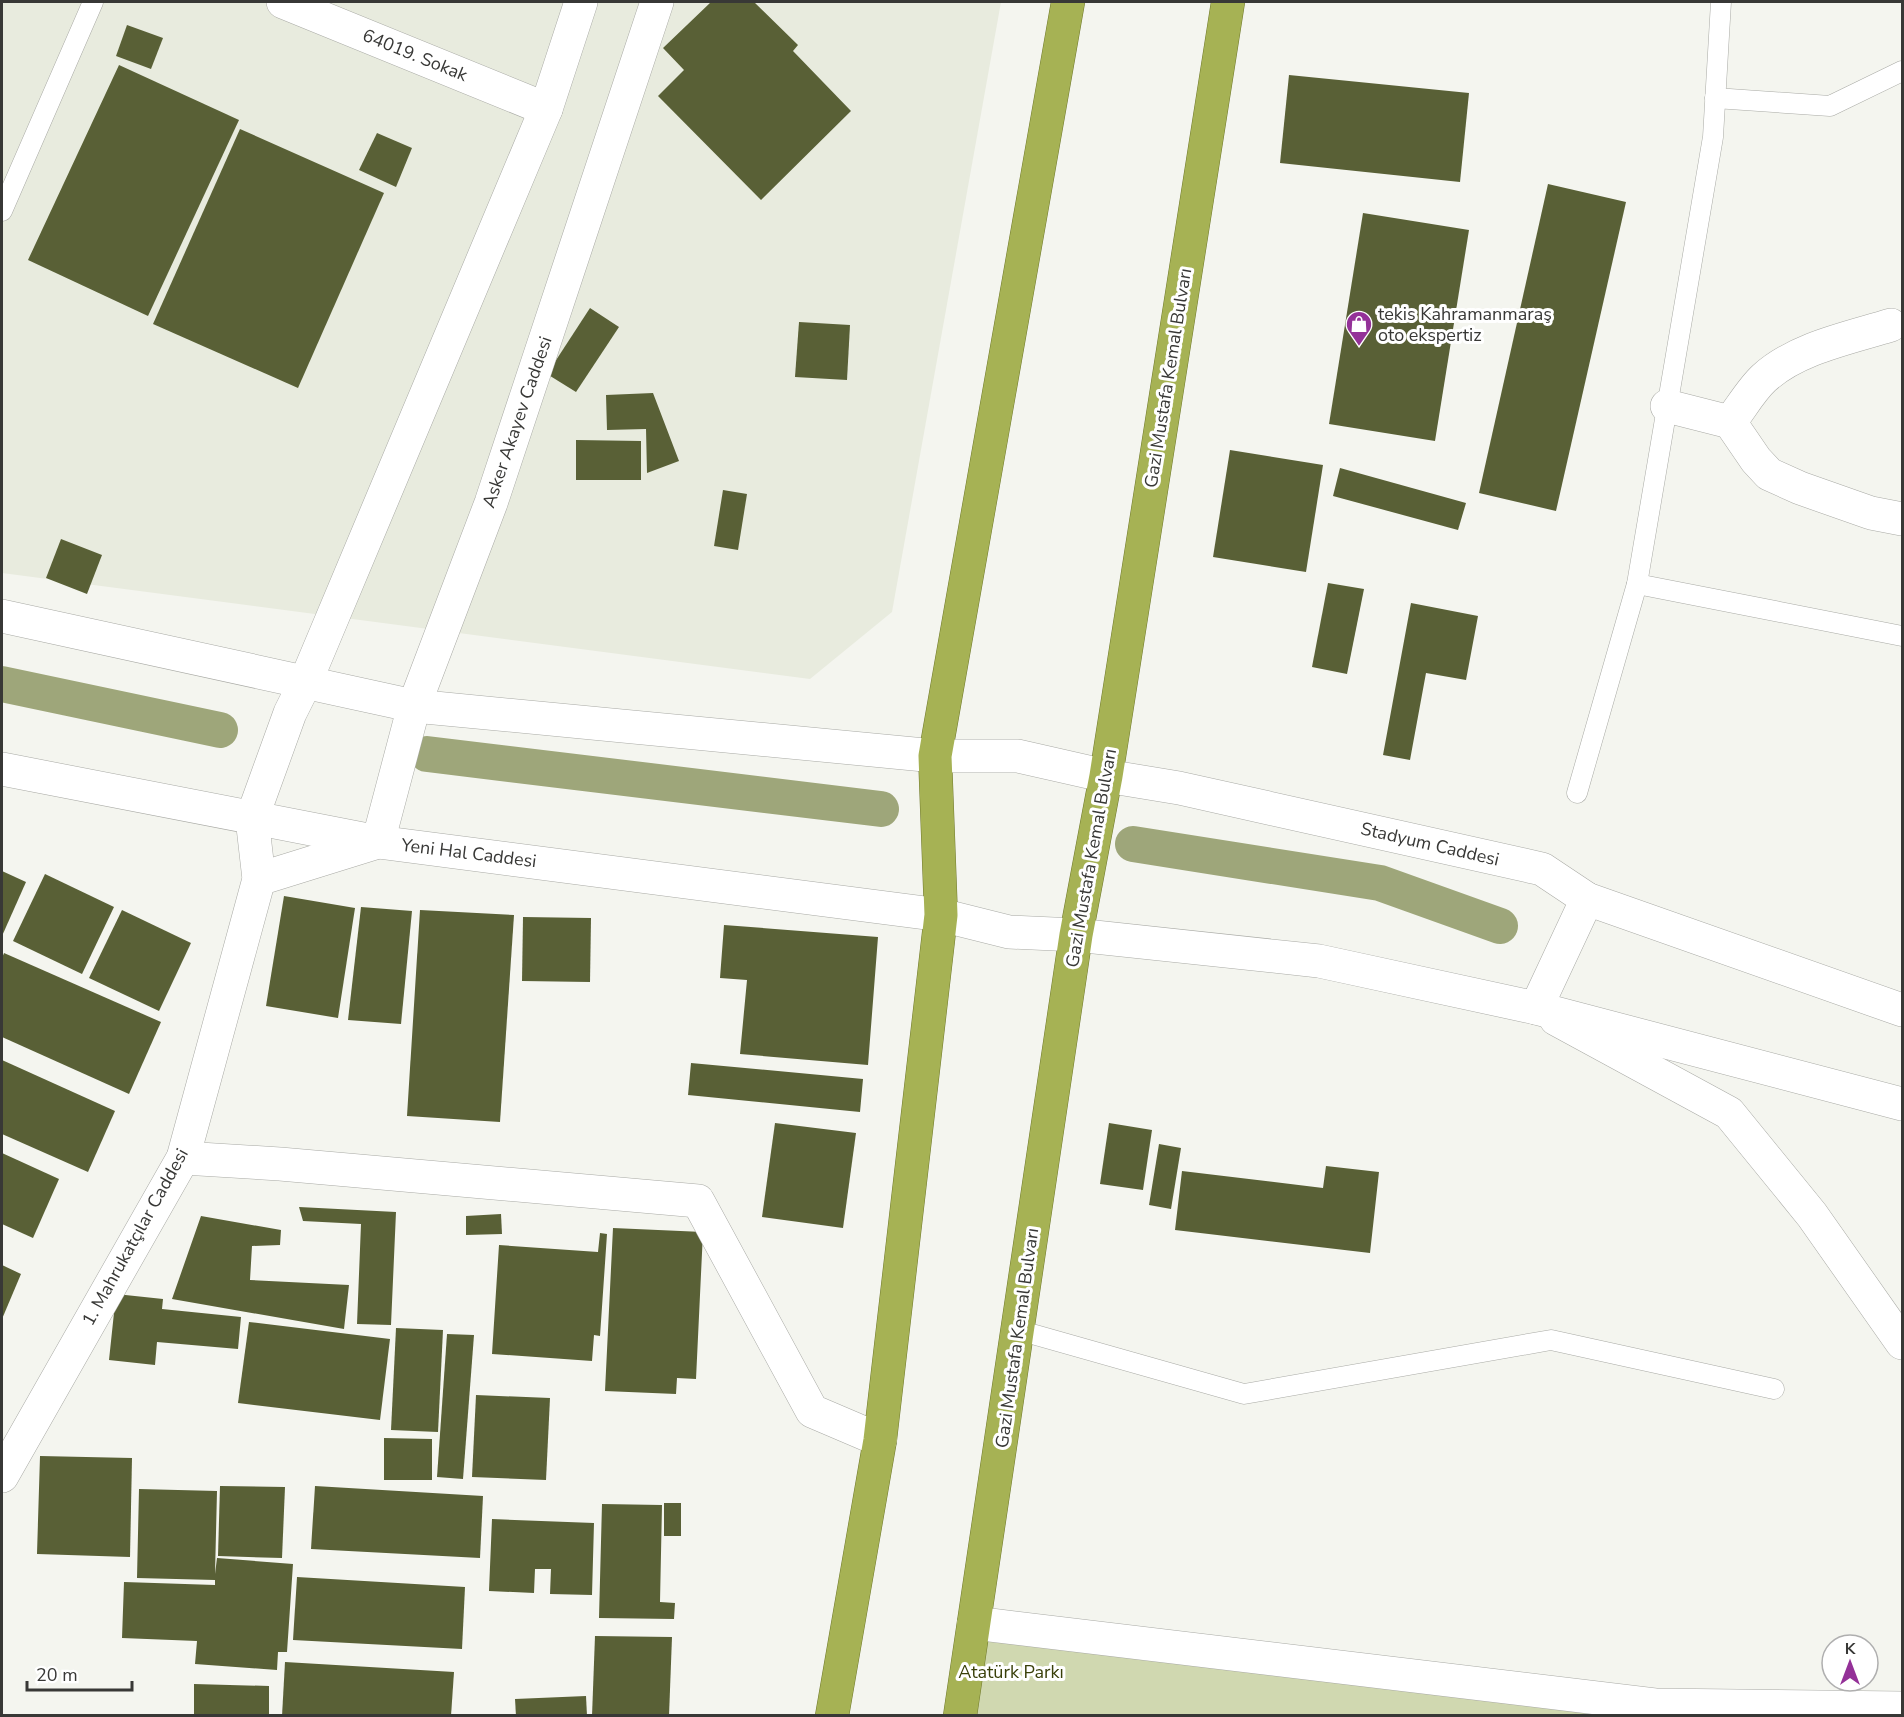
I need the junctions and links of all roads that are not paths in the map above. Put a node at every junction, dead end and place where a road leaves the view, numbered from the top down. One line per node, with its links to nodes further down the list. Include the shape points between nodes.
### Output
1 (93, 2): 11 (lane)
2 (283, 2): 10 (street, 64019. Sokak)
3 (581, 2): 10 (street)
4 (657, 2): 20 (street, Asker Akayev Caddesi, via 491,502)
5 (1068, 2): 21 (highway)
6 (1228, 2): 23 (highway, Gazi Mustafa Kemal Bulvarı)
7 (1721, 2): 9 (lane)
8 (1902, 71): 9 (lane, via 1830,106)
9 (1715, 98): 13 (lane, via 1713,137)
10 (546, 109): 19 (street)
11 (2, 211)
12 (1891, 325): 14 (street, via 1791,359 1763,379)
13 (1667, 406): 14 (street); 16 (lane)
14 (1730, 422): 15 (street, via 1769,474 1871,513)
15 (1902, 519)
16 (1637, 584): 18 (lane); 24 (lane)
17 (2, 616): 19 (street)
18 (1902, 636)
19 (305, 682): 20 (street); 25 (street)
20 (414, 706): 21 (street); 26 (street, Asker Akayev Caddesi)
21 (936, 756): 23 (street, Stadyum Caddesi, via 1018,756); 29 (highway)
22 (2, 769): 25 (street, Yeni Hal Caddesi)
23 (1106, 776): 28 (street, Stadyum Caddesi, via 1179,788 1542,869); 30 (highway, Gazi Mustafa Kemal Bulvarı)
24 (1577, 794)
25 (252, 818): 26 (street, Yeni Hal Caddesi); 27 (street, 1. Mahrukatçılar Caddesi)
26 (378, 842): 27 (street); 29 (street, Yeni Hal Caddesi)
27 (259, 879): 34 (street, 1. Mahrukatçılar Caddesi)
28 (1587, 898): 31 (street); 32 (street, Stadyum Caddesi)
29 (941, 915): 30 (street, via 1008,932); 38 (highway)
30 (1077, 935): 31 (street, via 1319,961); 36 (highway, Gazi Mustafa Kemal Bulvarı)
31 (1536, 1008): 33 (street); 35 (street, via 1729,1113)
32 (1902, 1010)
33 (1902, 1104)
34 (183, 1158): 38 (street, via 698,1201 812,1411); 39 (street, 1. Mahrukatçılar Caddesi)
35 (1897, 1325)
36 (1018, 1330): 37 (lane, via 1244,1394 1551,1340); 40 (highway, Gazi Mustafa Kemal Bulvarı)
37 (1774, 1389)
38 (880, 1440): 42 (highway)
39 (2, 1476)
40 (974, 1623): 41 (street, via 1655,1705); 43 (highway, Gazi Mustafa Kemal Bulvarı)
41 (1902, 1708)
42 (832, 1716)
43 (960, 1716)

